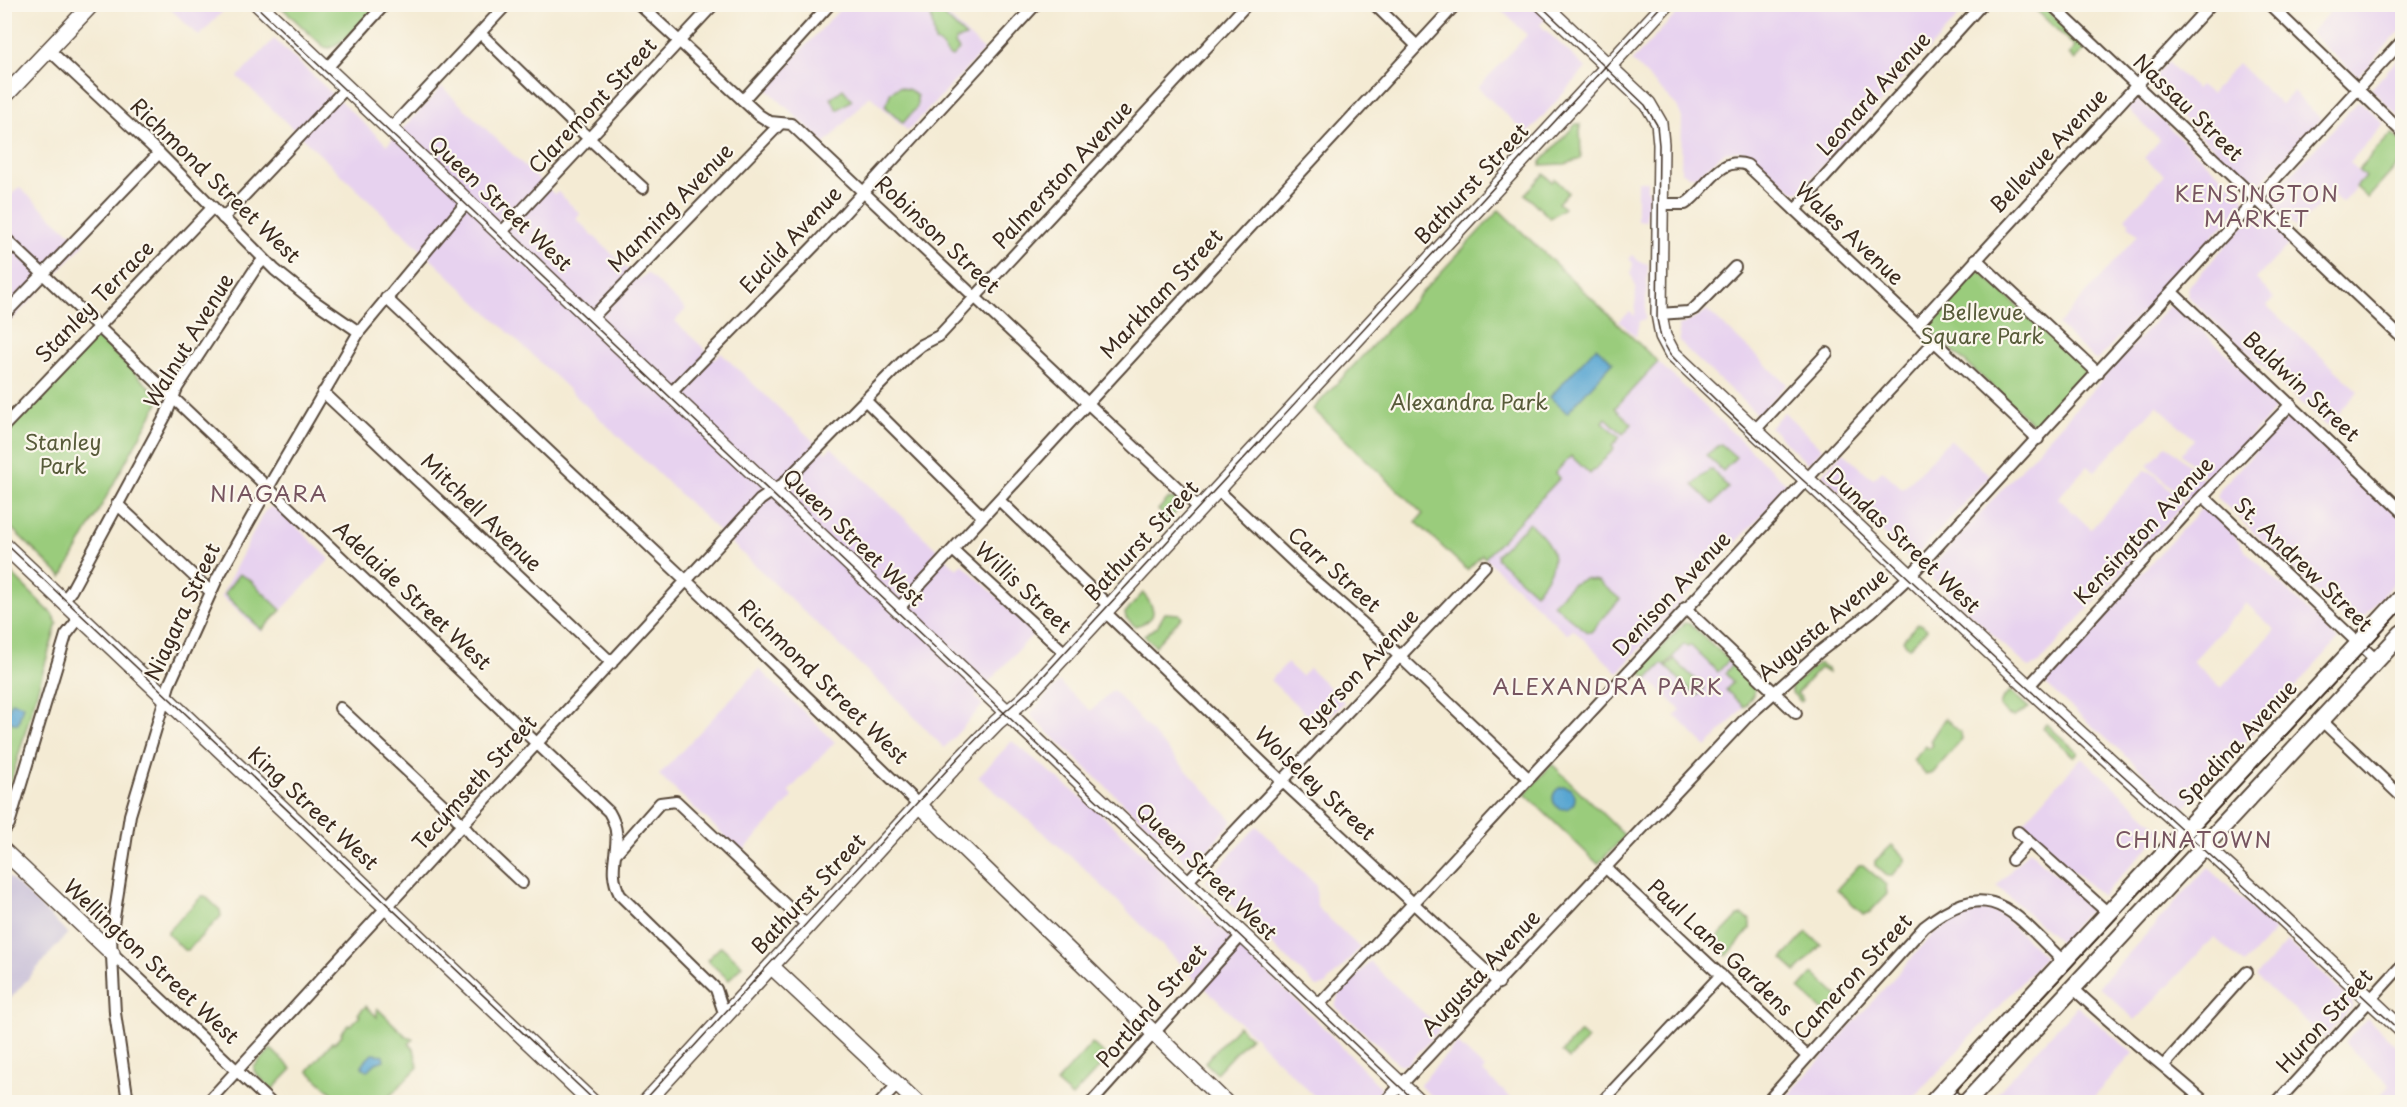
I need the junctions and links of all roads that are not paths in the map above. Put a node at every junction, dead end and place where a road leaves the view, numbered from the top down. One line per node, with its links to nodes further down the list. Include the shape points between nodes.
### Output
1 (92, 4): 22 (main road)
2 (258, 4): 24 (main road, Queen Street West)
3 (385, 4): 24 (street)
4 (507, 4): 18 (street)
5 (639, 4): 20 (street, Robinson Street)
6 (714, 4): 20 (street, Claremont Street)
7 (830, 4): 29 (street)
8 (1036, 4): 36 (street, Euclid Avenue)
9 (1248, 4): 51 (street, Palmerston Avenue)
10 (1374, 4): 21 (street)
11 (1456, 4): 21 (street, Markham Street)
12 (1542, 4): 23 (main road, Dundas Street West)
13 (1666, 4): 23 (main road, Bathurst Street)
14 (1982, 4): 41 (street, Leonard Avenue)
15 (2051, 4): 25 (street, Nassau Street)
16 (2211, 4): 25 (street, Bellevue Avenue)
17 (2269, 4): 27 (street)
18 (481, 33): 31 (street); 33 (street)
19 (2403, 41): 27 (street, Augusta Avenue)
20 (680, 43): 29 (street, Robinson Street); 33 (street, Claremont Street)
21 (1417, 46): 66 (street, Markham Street)
22 (49, 50): 28 (main road); 34 (street, Richmond Street West)
23 (1609, 67): 39 (main road, Dundas Street West, via 1652,108 1659,123); 73 (main road, Bathurst Street)
24 (326, 69): 26 (main road, Queen Street West)
25 (2137, 85): 37 (street, Nassau Street); 45 (street, Bellevue Avenue)
26 (346, 88): 31 (main road, Queen Street West); 42 (street)
27 (2358, 89): 32 (street); 37 (street, Augusta Avenue)
28 (4, 97)
29 (743, 100): 30 (street, Robinson Street, via 759,115)
30 (780, 124): 36 (street, Robinson Street, via 791,124); 54 (street, Manning Avenue)
31 (390, 129): 38 (main road, Queen Street West)
32 (2403, 132)
33 (589, 139): 35 (street); 43 (street, Claremont Street)
34 (159, 153): 40 (street, Richmond Street West); 48 (street)
35 (643, 188)
36 (864, 192): 51 (street, Robinson Street); 63 (street, Euclid Avenue)
37 (2256, 200): 49 (street, Augusta Avenue); 58 (street, Nassau Street)
38 (467, 202): 43 (main road, Queen Street West); 50 (street, Niagara Street)
39 (1660, 204): 41 (street, Wales Avenue, via 1685,204 1722,167 1736,162 1747,165); 52 (main road, Dundas Street West)
40 (213, 207): 42 (street, Richmond Street West); 56 (street, Stanley Terrace)
41 (1794, 210): 55 (street, Wales Avenue)
42 (223, 218): 46 (street, Richmond Street West)
43 (500, 234): 54 (main road, Queen Street West)
44 (4, 237): 48 (street, Adelaide Street West)
45 (1976, 259): 55 (street, Bellevue Avenue); 61 (street)
46 (263, 260): 57 (street, Richmond Street West); 64 (street, Walnut Avenue)
47 (1735, 267): 52 (street, via 1694,309)
48 (44, 274): 53 (street); 56 (street, Adelaide Street West)
49 (2172, 292): 61 (street, Augusta Avenue); 67 (street, Baldwin Street)
50 (386, 298): 57 (street, Niagara Street); 85 (street, Richmond Street West)
51 (976, 298): 65 (street, Palmerston Avenue, via 939,336 911,353); 66 (street, Robinson Street)
52 (1659, 314): 69 (main road, Dundas Street West, via 1663,336 1672,353)
53 (4, 315)
54 (591, 320): 63 (main road, Queen Street West)
55 (1917, 325): 59 (street, Wales Avenue)
56 (99, 327): 64 (street, Adelaide Street West); 68 (street, Stanley Terrace)
57 (359, 332): 62 (street, Niagara Street)
58 (2403, 338)
59 (1934, 342): 70 (street, Wales Avenue); 71 (street, Denison Avenue)
60 (1827, 353): 69 (street)
61 (2098, 373): 70 (street, Augusta Avenue)
62 (323, 392): 72 (street, Niagara Street); 98 (street, Mitchell Avenue)
63 (670, 394): 74 (main road, Queen Street West)
64 (173, 399): 72 (street, Adelaide Street West); 77 (street, Walnut Avenue)
65 (866, 401): 74 (street, Palmerston Avenue); 80 (street)
66 (1088, 402): 76 (street, Markham Street); 78 (street, Robinson Street)
67 (2291, 404): 75 (street, Kensington Avenue); 79 (street, Baldwin Street)
68 (4, 426)
69 (1754, 430): 71 (main road, Dundas Street West)
70 (2038, 439): 84 (street, Augusta Avenue)
71 (1806, 479): 84 (main road, Dundas Street West); 89 (street, Denison Avenue)
72 (268, 488): 86 (street, Niagara Street); 106 (street, Adelaide Street West)
73 (1218, 490): 78 (main road, Bathurst Street); 96 (street, Carr Street)
74 (772, 491): 85 (street, Tecumseth Street); 91 (main road, Queen Street West)
75 (2203, 496): 94 (street, St. Andrew Street); 99 (street, Kensington Avenue)
76 (999, 500): 80 (street, Markham Street); 90 (street, Wolseley Street)
77 (117, 504): 86 (street); 88 (street, Walnut Avenue)
78 (1200, 509): 90 (main road, Bathurst Street)
79 (2403, 511)
80 (983, 516): 82 (street, Markham Street)
81 (4, 545): 88 (main road, King Street West)
82 (953, 550): 91 (street, Markham Street); 95 (street, Willis Street)
83 (1485, 566): 96 (street, Ryerson Avenue)
84 (1910, 576): 99 (main road, Dundas Street West); 100 (street, Augusta Avenue)
85 (687, 581): 98 (street, Tecumseth Street); 110 (street, Richmond Street West)
86 (211, 592): 101 (street, Niagara Street)
87 (2403, 597): 94 (main road, Spadina Avenue)
88 (63, 601): 92 (main road, King Street West)
89 (1686, 608): 100 (street); 107 (street, Denison Avenue)
90 (1107, 609): 95 (main road, Bathurst Street); 108 (street, Wolseley Street)
91 (897, 610): 103 (main road, Queen Street West)
92 (80, 617): 101 (main road, King Street West); 112 (street, via 66,634)
93 (2403, 633): 97 (main road)
94 (2359, 645): 97 (street, St. Andrew Street); 113 (main road, Spadina Avenue)
95 (1066, 654): 103 (main road, Bathurst Street)
96 (1400, 656): 107 (street, Carr Street); 108 (street, Ryerson Avenue)
97 (2377, 661): 105 (main road)
98 (612, 663): 106 (street, Tecumseth Street)
99 (2028, 687): 113 (main road, Dundas Street West)
100 (1774, 691): 104 (street); 120 (street, Augusta Avenue)
101 (165, 698): 124 (main road, King Street West); 128 (street, Niagara Street, via 128,827)
102 (340, 708): 111 (street)
103 (1008, 713): 110 (main road, Bathurst Street); 121 (main road, Queen Street West)
104 (1796, 713)
105 (2322, 721): 109 (street); 116 (main road)
106 (537, 744): 111 (street, Tecumseth Street); 118 (street, Adelaide Street West, via 609,812 618,839)
107 (1528, 778): 123 (street, Denison Avenue)
108 (1284, 782): 121 (street, Ryerson Avenue); 123 (street, Wolseley Street)
109 (2403, 797)
110 (919, 805): 126 (main road, Bathurst Street); 140 (main road, Richmond Street West)
111 (463, 825): 122 (street); 124 (street, Tecumseth Street)
112 (4, 831)
113 (2186, 831): 116 (main road, Dundas Street West); 125 (main road, Spadina Avenue)
114 (2018, 832): 115 (street)
115 (2028, 843): 119 (street); 125 (street)
116 (2204, 846): 135 (main road); 136 (main road, Dundas Street West)
117 (4, 851): 128 (main road, Wellington Street West)
118 (615, 854): 126 (street, via 660,803 676,801); 138 (street, Adelaide Street West, via 612,869 620,895 716,989)
119 (2012, 860)
120 (1606, 868): 133 (street, Paul Lane Gardens); 134 (street, Augusta Avenue)
121 (1187, 882): 127 (main road, Queen Street West)
122 (522, 883)
123 (1414, 903): 134 (street, Wolseley Street); 137 (street, Denison Avenue)
124 (387, 908): 143 (street, Tecumseth Street); 150 (main road, King Street West)
125 (2108, 913): 129 (main road, Spadina Avenue)
126 (808, 926): 131 (main road, Bathurst Street)
127 (1242, 935): 137 (main road, Queen Street West); 140 (street, Portland Street)
128 (112, 952): 143 (street, Wellington Street West); 147 (street, Niagara Street, via 115,1013)
129 (2063, 961): 141 (street, Cameron Street, via 2011,911 1998,904 1983,900 1950,909 1924,927); 146 (main road, Spadina Avenue)
130 (2403, 965): 136 (street, Huron Street)
131 (771, 966): 138 (main road, Bathurst Street); 144 (main road)
132 (2247, 972): 142 (street)
133 (1720, 975): 141 (street, Paul Lane Gardens); 158 (street)
134 (1499, 983): 145 (street, Augusta Avenue)
135 (2073, 988): 142 (street); 162 (main road)
136 (2370, 1000): 139 (main road, Dundas Street West); 164 (street, Huron Street)
137 (1317, 1007): 145 (main road, Queen Street West)
138 (725, 1016): 151 (main road, Bathurst Street)
139 (2403, 1030)
140 (1154, 1035): 154 (street, Portland Street); 155 (main road, Richmond Street West)
141 (1807, 1056): 159 (street, Cameron Street)
142 (2164, 1065): 163 (street)
143 (236, 1071): 148 (street, Tecumseth Street); 149 (street, Wellington Street West)
144 (897, 1085): 152 (street); 153 (main road)
145 (1402, 1086): 156 (street, Augusta Avenue); 157 (main road, Queen Street West)
146 (1945, 1089): 160 (main road, Spadina Avenue); 161 (street)
147 (128, 1102)
148 (208, 1102)
149 (270, 1102)
150 (592, 1102)
151 (646, 1102)
152 (881, 1102)
153 (915, 1102)
154 (1092, 1102)
155 (1225, 1102)
156 (1385, 1102)
157 (1419, 1102)
158 (1602, 1102)
159 (1767, 1102)
160 (1933, 1102)
161 (1959, 1102)
162 (1967, 1102)
163 (2205, 1102)
164 (2277, 1102)

